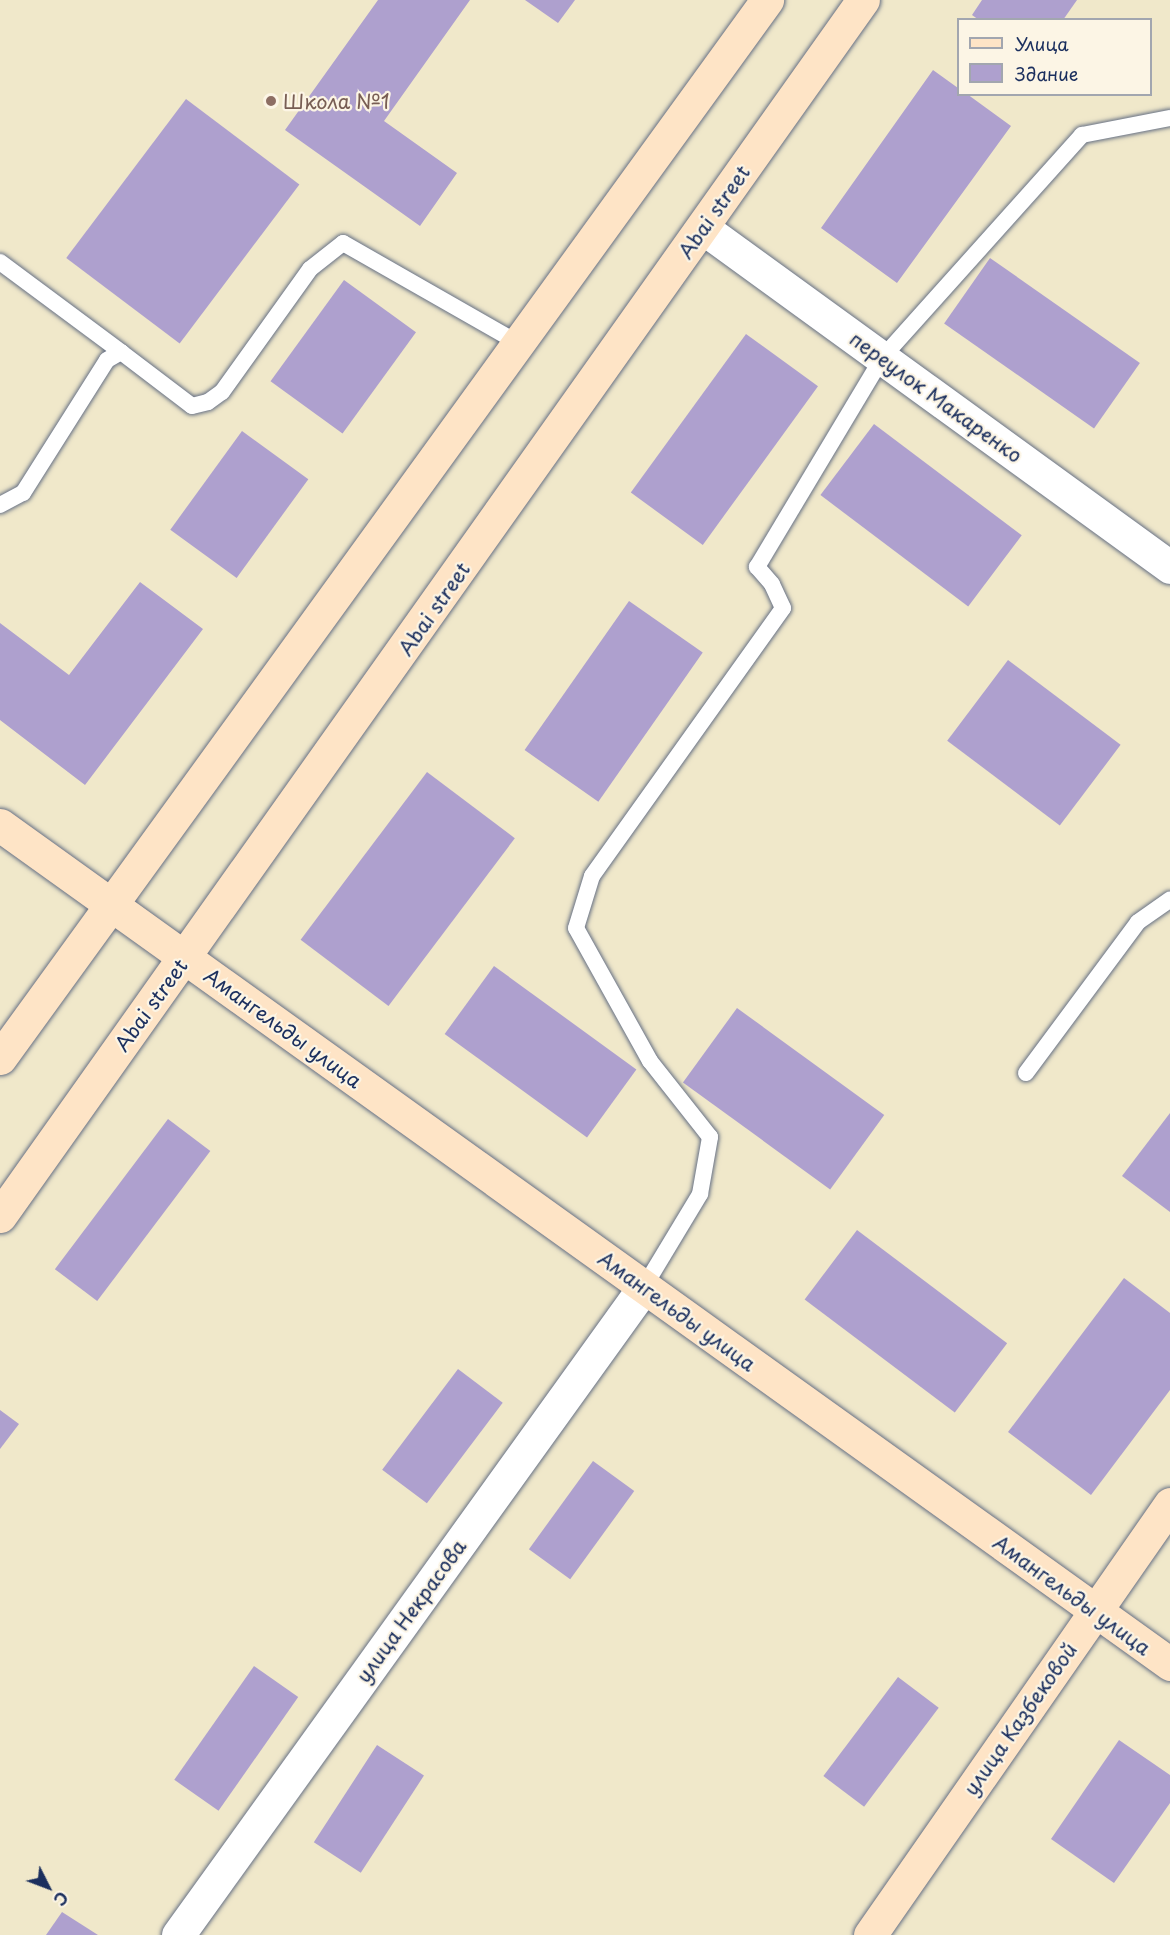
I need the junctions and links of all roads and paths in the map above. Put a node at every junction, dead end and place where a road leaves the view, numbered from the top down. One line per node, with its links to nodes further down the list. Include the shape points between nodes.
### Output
1 (766, 0): 6 (main road)
2 (863, 0): 4 (main road, Abai street)
3 (1170, 118): 8 (lane, via 1082,135)
4 (703, 228): 8 (street, переулок Макаренко); 14 (main road, Abai street)
5 (0, 262): 7 (lane)
6 (518, 343): 7 (lane, via 343,243 310,269 222,392 208,402 192,406); 13 (main road)
7 (121, 352): 9 (lane, via 107,360 97,374 23,493)
8 (882, 358): 10 (street, переулок Макаренко); 18 (lane, via 757,567 772,584 783,608 592,876 576,928 650,1061 710,1137 700,1194)
9 (0, 505)
10 (1170, 567)
11 (0, 825): 13 (main road, Амангельды улица)
12 (1170, 900): 16 (lane, via 1138,922)
13 (111, 905): 14 (main road, Амангельды улица); 15 (main road)
14 (185, 958): 17 (main road, Abai street); 18 (main road, Амангельды улица)
15 (0, 1058)
16 (1026, 1073)
17 (0, 1216)
18 (644, 1287): 20 (main road, Амангельды улица); 22 (street, улица Некрасова)
19 (1170, 1504): 20 (main road, улица Казбековой)
20 (1095, 1611): 21 (main road, Амангельды улица); 23 (main road, улица Казбековой)
21 (1170, 1664)
22 (178, 1935)
23 (870, 1935)

